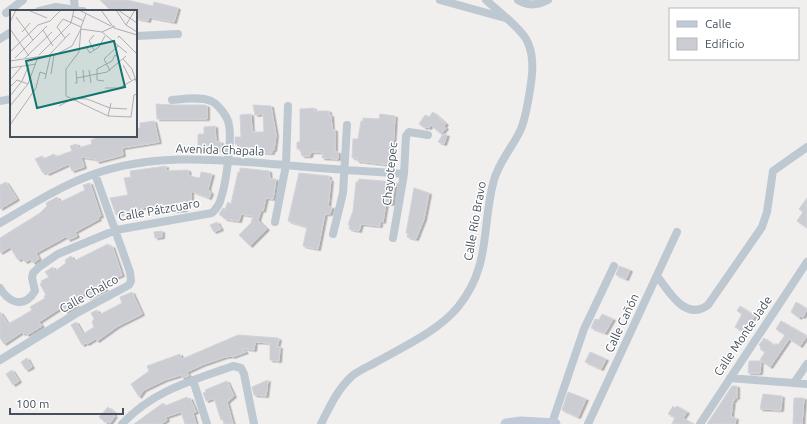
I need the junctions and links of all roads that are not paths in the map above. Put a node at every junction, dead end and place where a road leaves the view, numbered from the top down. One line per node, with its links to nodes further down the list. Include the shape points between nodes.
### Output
1 (23, 0): 9 (street)
2 (74, 0): 8 (street)
3 (440, 0): 10 (street)
4 (486, 0): 10 (street, Calle Río Bravo)
5 (518, 0): 6 (street, via 523,4 532,5)
6 (548, 0)
7 (43, 10): 8 (street, via 56,7)
8 (79, 10)
9 (6, 13)
10 (507, 19): 46 (street, Calle Río Bravo, via 528,42 533,62 531,80 521,129 500,164 494,180 484,251 467,295 457,308 425,334 354,375 335,395)
11 (10, 33): 14 (street)
12 (178, 34): 13 (street)
13 (137, 36)
14 (0, 39)
15 (10, 99): 17 (street)
16 (172, 100): 22 (street, Calle Pátzcuaro, via 212,101 224,113 230,125)
17 (0, 101)
18 (288, 106): 23 (street)
19 (347, 125): 24 (street)
20 (428, 136): 26 (street, Chayotepec, via 409,132 406,136)
21 (807, 147): 35 (street, via 773,171 767,212 762,227 708,306 696,311 681,306)
22 (228, 160): 23 (street, Avenida Chapala); 25 (street, Avenida Chapala, via 154,161 126,165); 29 (street, Calle Pátzcuaro, via 221,200 212,213)
23 (286, 166): 24 (street, Avenida Chapala); 27 (street)
24 (345, 170): 26 (street, Avenida Chapala); 31 (street)
25 (95, 174): 28 (street, Avenida Chapala, via 59,188); 29 (street, Calle Chalco)
26 (404, 174): 32 (street, Chayotepec)
27 (274, 222)
28 (0, 223)
29 (116, 230): 36 (street, Calle Pátzcuaro, via 58,254 39,267 32,278 35,291 32,297 14,302 4,295); 37 (street, Calle Chalco, via 130,272 129,285)
30 (677, 232): 35 (street, Calle Cañón)
31 (333, 234)
32 (393, 238)
33 (807, 262): 39 (street, Calle Monte Jade)
34 (614, 266): 48 (street, via 584,329)
35 (657, 276): 49 (street, Calle Cañón)
36 (0, 288)
37 (0, 360)
38 (807, 364): 41 (street)
39 (730, 378): 41 (street); 50 (street, Calle Monte Jade)
40 (193, 380): 43 (street, via 146,401); 44 (street); 45 (street, via 234,366 241,368)
41 (794, 383): 42 (street)
42 (807, 384)
43 (122, 424)
44 (207, 424)
45 (254, 424)
46 (321, 424)
47 (506, 424): 48 (main road)
48 (553, 424)
49 (588, 424)
50 (700, 424)

